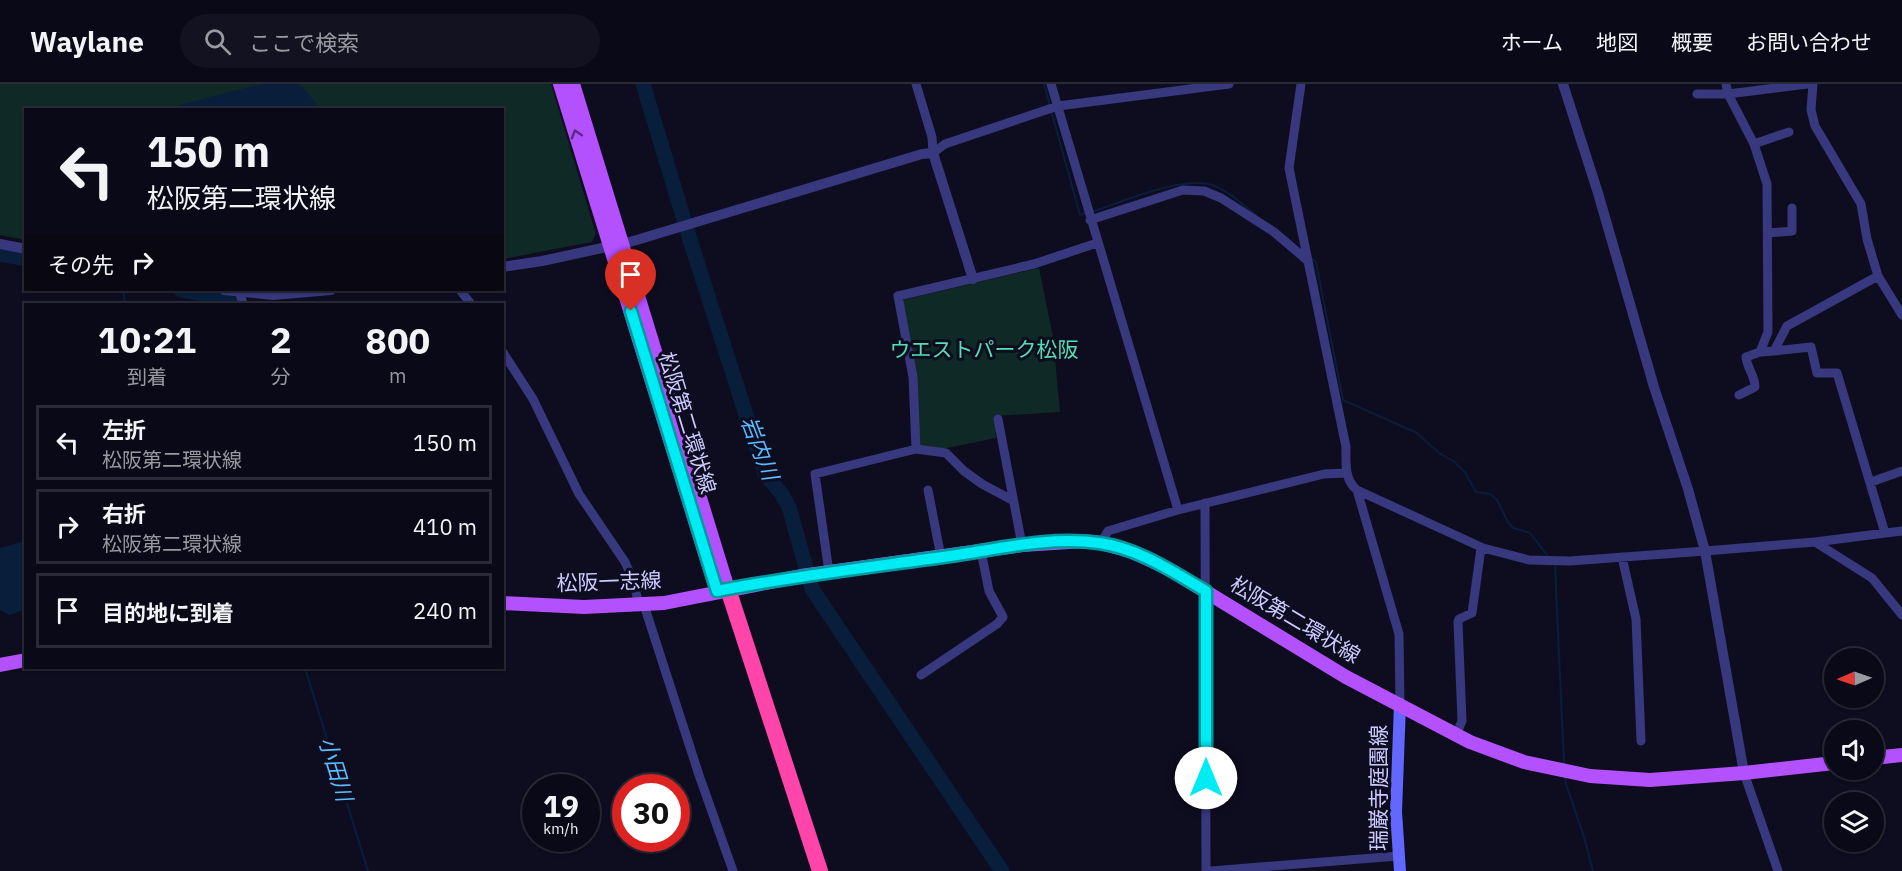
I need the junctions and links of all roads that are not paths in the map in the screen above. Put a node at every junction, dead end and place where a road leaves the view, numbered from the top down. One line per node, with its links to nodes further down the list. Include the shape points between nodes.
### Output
1 (561, 84): 22 (main road, 松阪第二環状線, one-way to 1)
2 (573, 84): 22 (main road, 松阪第二環状線)
3 (916, 84): 16 (street)
4 (1051, 84): 13 (street)
5 (1229, 84): 13 (street)
6 (1301, 84): 24 (street, via 1289,168)
7 (1563, 84): 57 (street)
8 (1726, 84): 12 (street)
9 (1807, 84): 12 (street)
10 (1813, 84): 26 (street, via 1811,110 1815,126 1862,204)
11 (1697, 94): 12 (street)
12 (1728, 94): 15 (street)
13 (1053, 108): 16 (street, via 945,144); 18 (street)
14 (1789, 132): 15 (street)
15 (1754, 144): 19 (street, via 1767,184)
16 (933, 153): 22 (street); 27 (street)
17 (1792, 208): 19 (street, via 1792,231)
18 (1089, 215): 20 (street); 24 (street, via 1183,190 1204,191 1221,198)
19 (1768, 232): 37 (street, via 1768,332)
20 (1097, 243): 27 (street); 49 (street)
21 (0, 244): 23 (street)
22 (616, 245): 25 (street); 61 (main road, 松阪第二環状線)
23 (24, 249)
24 (1307, 256): 43 (street, via 1346,447)
25 (504, 267)
26 (1878, 276): 32 (street); 36 (street, via 1787,326)
27 (973, 279): 41 (street, via 898,296 913,377)
28 (229, 291): 31 (street)
29 (321, 291): 31 (street, via 273,296)
30 (461, 291): 34 (street)
31 (240, 293): 33 (street)
32 (1898, 299): 35 (street)
33 (243, 303)
34 (470, 303)
35 (1902, 315)
36 (1774, 351): 37 (street); 44 (street, via 1811,347 1817,373 1838,373)
37 (1760, 352): 39 (street, via 1746,357 1755,387)
38 (504, 354): 64 (street, via 533,399 579,494 625,561)
39 (1739, 395)
40 (998, 419): 47 (street)
41 (916, 449): 47 (street, via 946,453 972,477); 60 (street, via 815,474)
42 (1902, 471): 44 (street)
43 (1347, 473): 46 (street); 48 (street, via 1324,474)
44 (1871, 482): 51 (street)
45 (928, 490): 58 (street)
46 (1357, 490): 55 (street); 69 (street, via 1400,634)
47 (1012, 500): 54 (street)
48 (1205, 503): 49 (street); 62 (street)
49 (1178, 510): 53 (street, via 1108,531)
50 (1902, 531): 51 (street)
51 (1885, 533): 52 (street)
52 (1815, 542): 57 (street); 65 (street, via 1872,578)
53 (1101, 543): 54 (main road, 松阪第二環状線); 62 (main road, 松阪第二環状線, via 1153,561)
54 (1022, 545): 56 (main road, 松阪第二環状線)
55 (1481, 548): 59 (street, via 1529,560); 70 (street, via 1472,613 1458,622 1462,721)
56 (981, 551): 58 (main road, 松阪第二環状線); 68 (street, via 989,591 1003,617)
57 (1705, 551): 59 (street); 75 (street)
58 (941, 557): 60 (main road, 松阪第二環状線)
59 (1622, 557): 71 (street, via 1636,619)
60 (822, 570): 61 (main road, 松阪第二環状線)
61 (722, 590): 64 (main road, 松阪一志線); 78 (highway); 79 (highway)
62 (1206, 591): 69 (main road, 松阪第二環状線, via 1346,677); 80 (street)
63 (504, 603): 64 (main road, 松阪一志線)
64 (642, 605): 77 (street)
65 (1902, 615)
66 (24, 660): 67 (main road)
67 (0, 665)
68 (921, 675)
69 (1400, 704): 70 (main road, 松阪第二環状線); 76 (main road, 瑞巌寺庭園線)
70 (1456, 735): 75 (main road, 松阪第二環状線, via 1512,758 1608,777 1650,780)
71 (1641, 741)
72 (1902, 755): 73 (main road)
73 (1884, 757)
74 (1824, 764): 75 (main road, 松阪第二環状線)
75 (1744, 773): 82 (street)
76 (1398, 856): 80 (street); 81 (main road, 瑞巌寺庭園線)
77 (732, 871)
78 (810, 871)
79 (820, 871)
80 (1209, 871)
81 (1400, 871)
82 (1778, 871)

